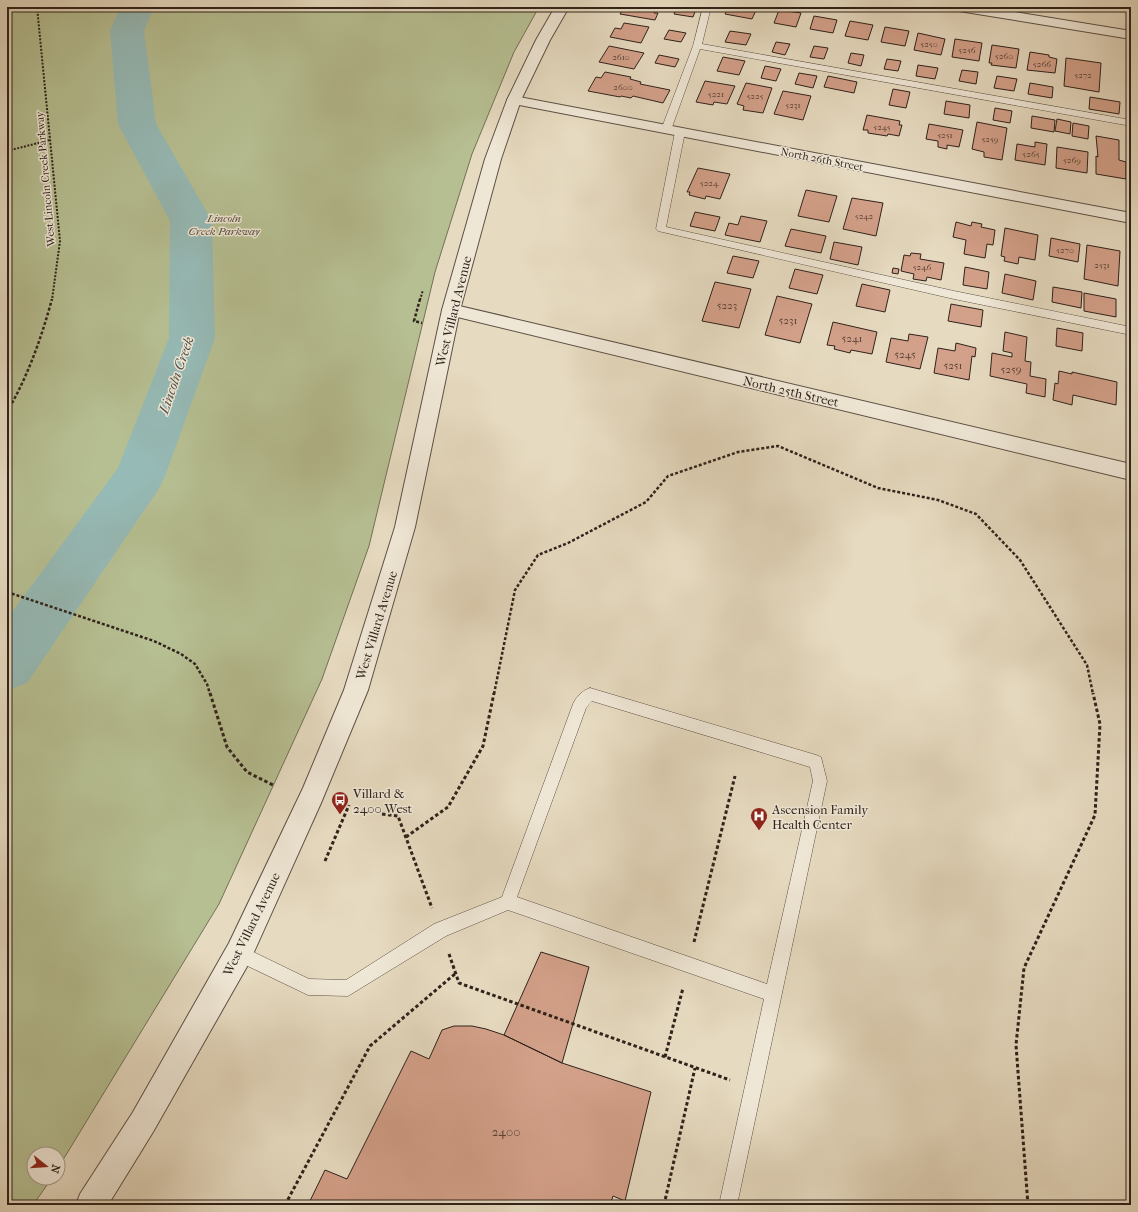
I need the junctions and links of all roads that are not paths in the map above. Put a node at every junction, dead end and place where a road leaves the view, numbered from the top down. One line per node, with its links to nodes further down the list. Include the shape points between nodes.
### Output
1 (562, 7): 6 (street, West Villard Avenue)
2 (708, 7): 5 (lane)
3 (959, 7): 4 (street)
4 (1131, 35)
5 (696, 46): 7 (lane); 8 (lane)
6 (514, 100): 8 (street, North 26th Street); 10 (street, West Villard Avenue, via 493,159)
7 (1131, 123)
8 (673, 131): 9 (street, North 26th Street); 11 (lane, via 661,230)
9 (1131, 218)
10 (451, 310): 12 (street, North 25th Street); 14 (street, West Villard Avenue, via 405,527 356,690 312,796)
11 (1131, 331)
12 (1131, 472)
13 (508, 902): 14 (lane, via 440,930 348,988 308,987); 15 (lane); 15 (lane, via 580,704 590,694 816,762 820,782)
14 (239, 954): 16 (street, West Villard Avenue, via 143,1122)
15 (773, 994): 17 (lane)
16 (91, 1205)
17 (728, 1205)

